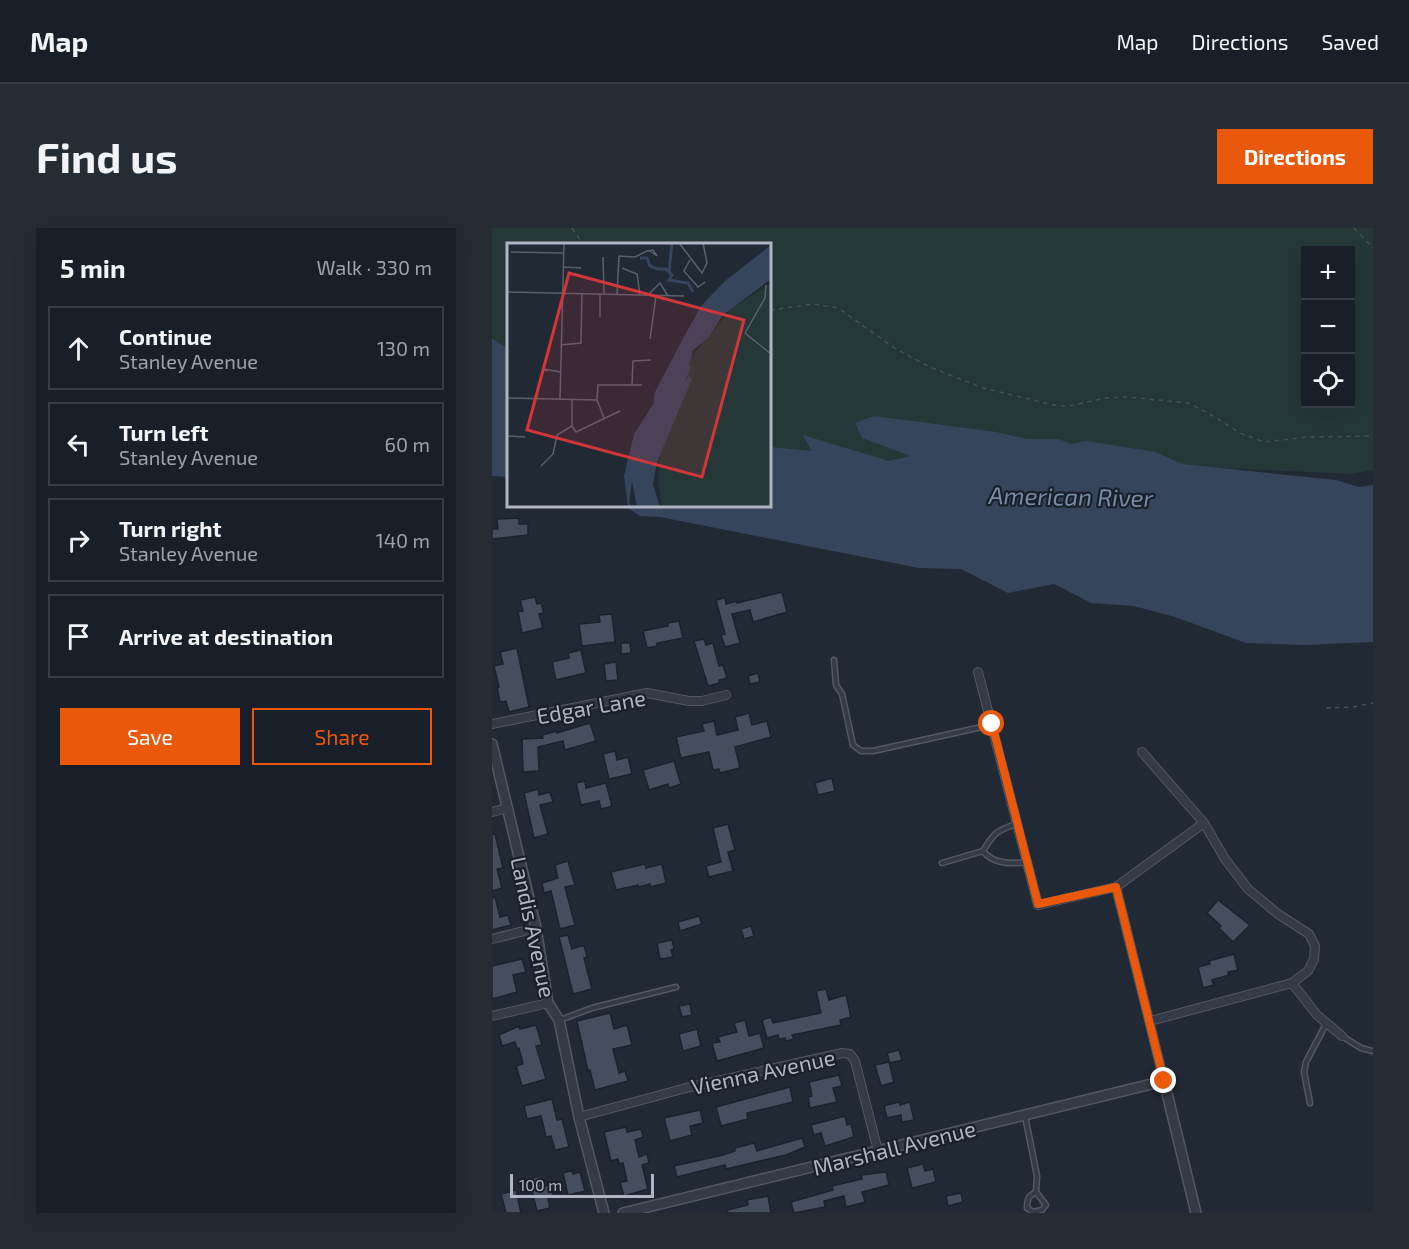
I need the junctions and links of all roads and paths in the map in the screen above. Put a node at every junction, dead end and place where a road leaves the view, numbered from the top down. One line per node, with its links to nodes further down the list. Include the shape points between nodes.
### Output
1 (572, 228): 3 (path)
2 (1354, 228): 4 (path)
3 (582, 243)
4 (1373, 248)
5 (771, 310): 6 (path, via 813,304 838,308 930,367 983,388 1058,406 1127,397 1188,403 1264,442)
6 (1373, 436)
7 (834, 660): 13 (lane, via 836,685 842,694 854,745 861,751)
8 (978, 672): 13 (street)
9 (726, 695): 12 (street, Edgar Lane, via 689,701 646,693)
10 (1373, 703): 11 (path)
11 (1326, 708)
12 (492, 724)
13 (992, 724): 20 (street)
14 (492, 744): 16 (street, Landis Avenue)
15 (1142, 752): 19 (street)
16 (494, 764): 17 (street, Landis Avenue)
17 (508, 808): 18 (street); 25 (street, Landis Avenue)
18 (492, 812)
19 (1204, 823): 24 (street); 27 (street, via 1248,889 1312,939 1312,965)
20 (1017, 824): 21 (lane, via 992,835); 22 (street)
21 (983, 851): 22 (lane, via 991,858 1012,864); 23 (lane)
22 (1027, 862): 24 (street, via 1038,904)
23 (942, 863)
24 (1116, 887): 32 (street)
25 (537, 928): 26 (street); 29 (street, Landis Avenue)
26 (492, 939)
27 (1292, 983): 32 (street); 33 (street)
28 (676, 987): 31 (lane)
29 (548, 1003): 30 (street); 31 (street, Landis Avenue)
30 (492, 1016)
31 (559, 1020): 39 (street, Landis Avenue)
32 (1150, 1021): 36 (street)
33 (1327, 1023): 34 (street); 37 (lane, via 1306,1062)
34 (1342, 1036): 35 (lane)
35 (1373, 1051)
36 (1164, 1081): 38 (street, Marshall Avenue); 44 (street)
37 (1310, 1103)
38 (1025, 1115): 40 (street, Marshall Avenue); 41 (lane)
39 (579, 1117): 40 (street, Vienna Avenue, via 842,1053 850,1054 855,1061); 42 (street, Landis Avenue)
40 (878, 1151): 43 (street, Marshall Avenue)
41 (1036, 1192): 41 (lane, via 1027,1200 1027,1208 1033,1212 1042,1210 1046,1204)
42 (604, 1213)
43 (623, 1213)
44 (1196, 1213)

